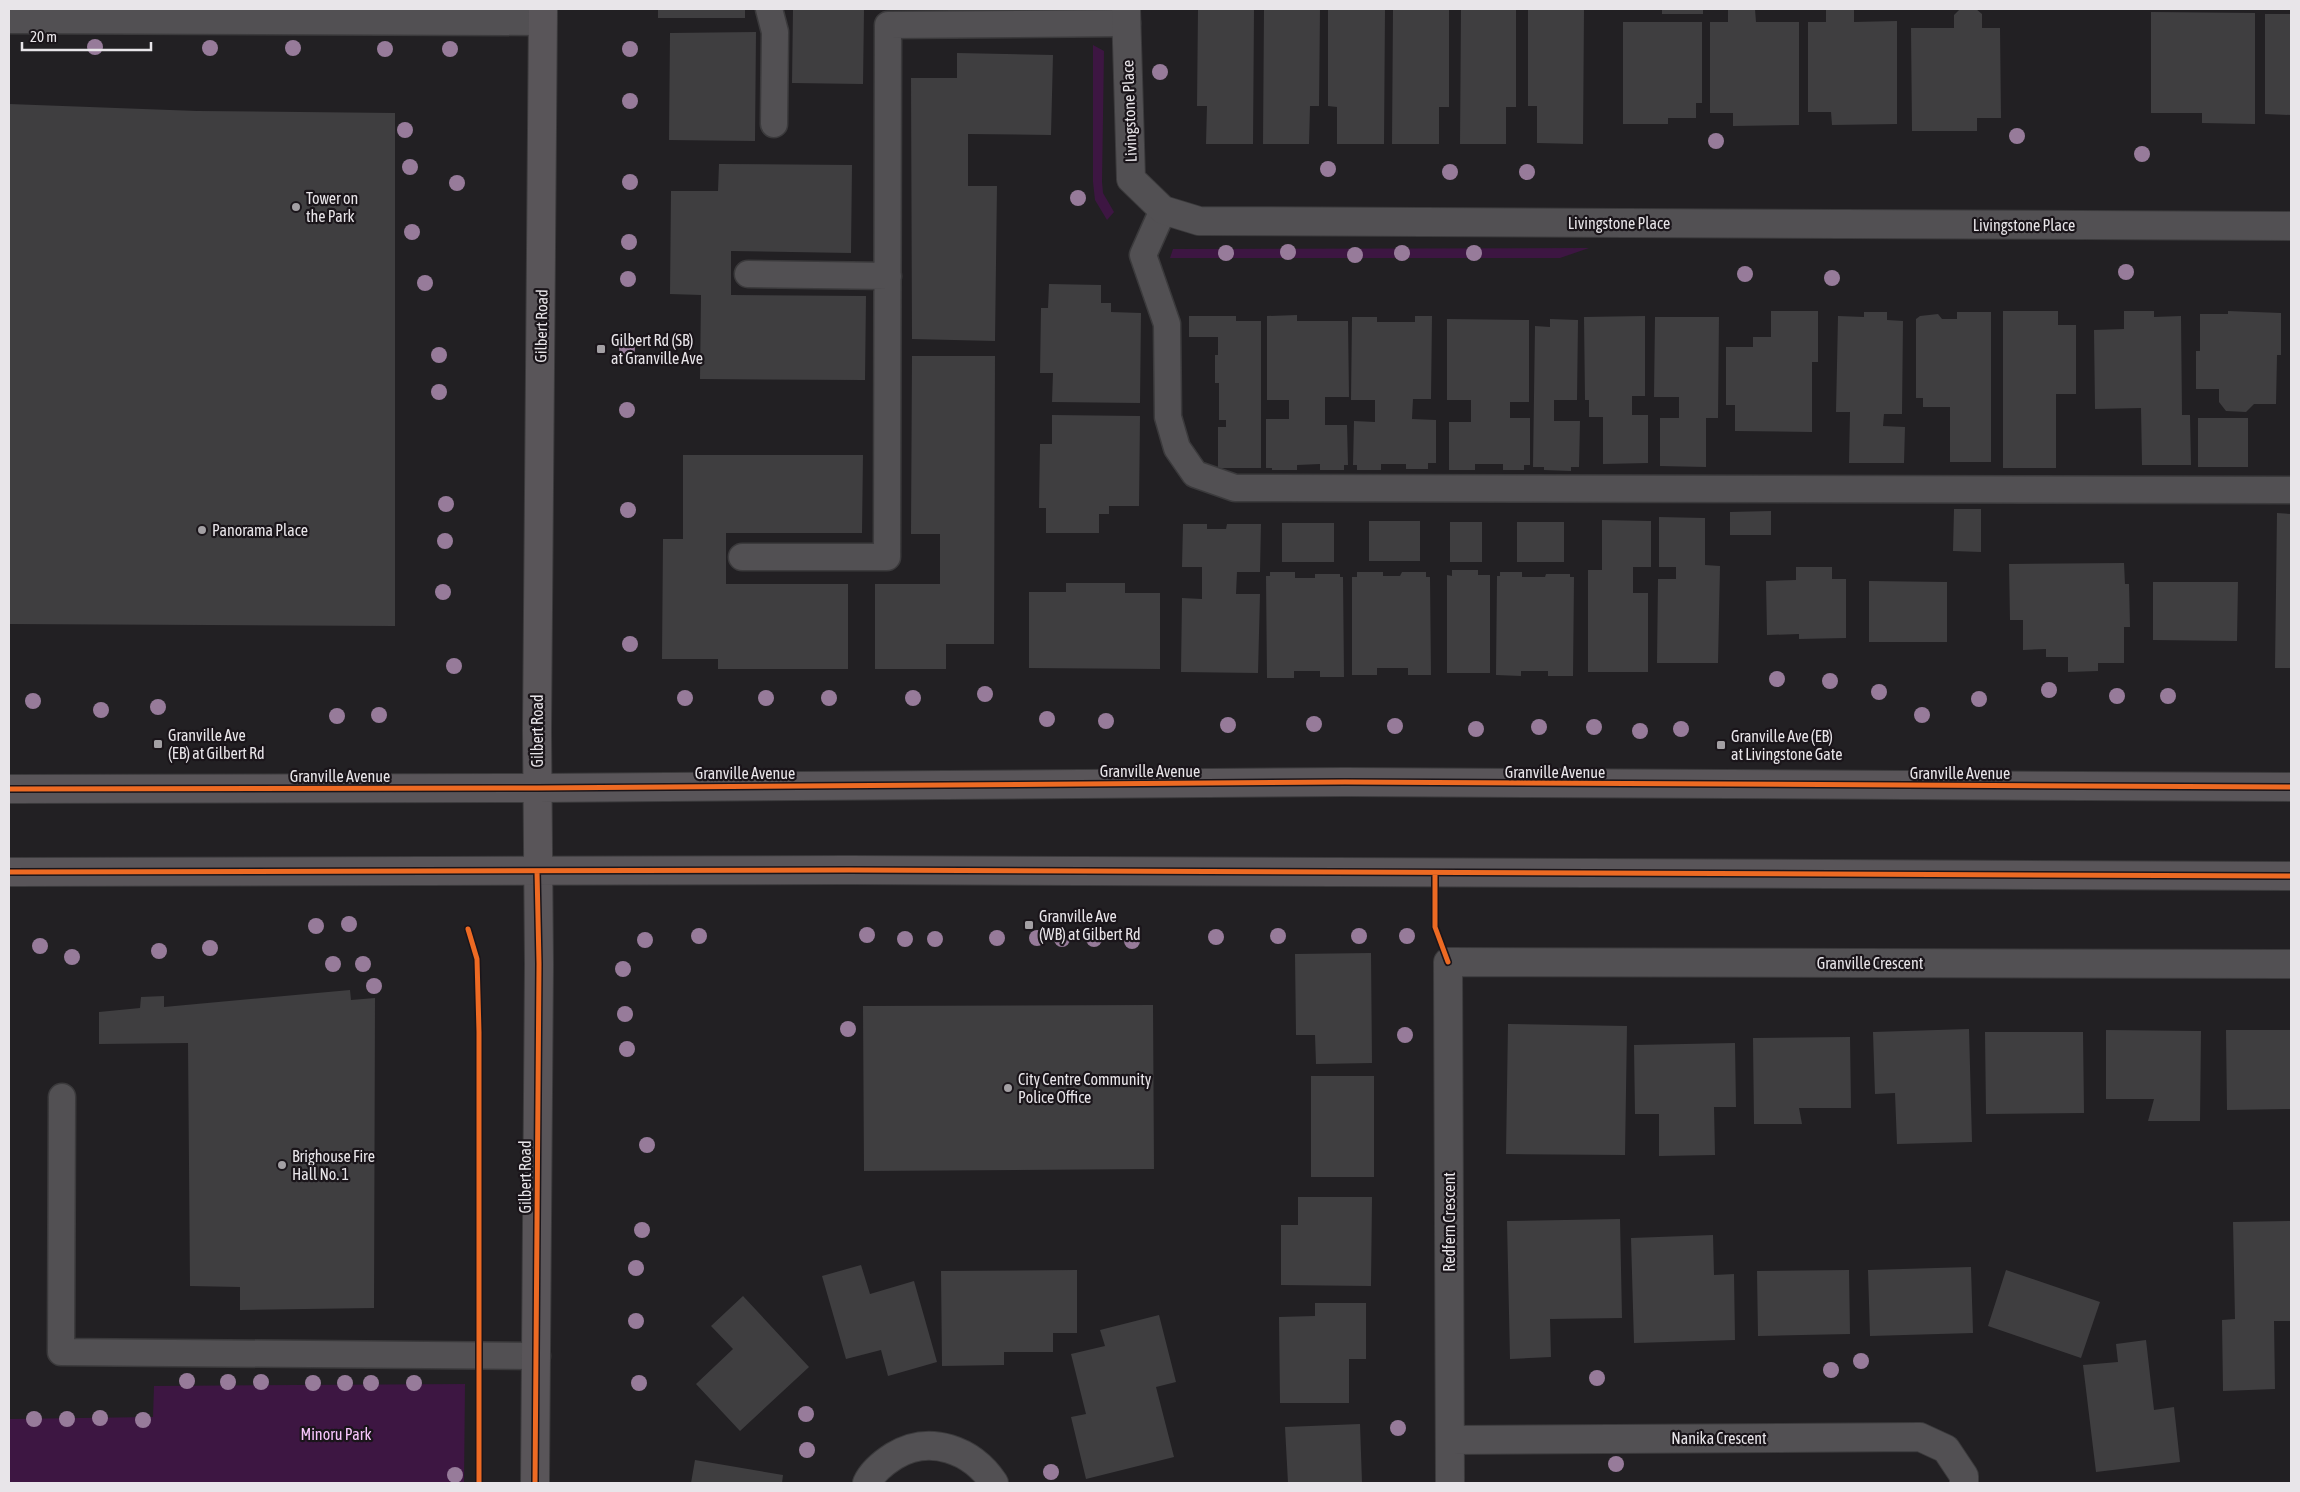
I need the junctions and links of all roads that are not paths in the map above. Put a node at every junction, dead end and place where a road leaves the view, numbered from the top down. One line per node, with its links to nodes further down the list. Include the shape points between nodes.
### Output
1 (769, 9): 7 (lane, via 775,32)
2 (169, 14): 3 (lane); 6 (lane)
3 (543, 15): 15 (main road, Gilbert Road)
4 (1127, 16): 5 (lane); 8 (street, Livingstone Place, via 1131,179)
5 (942, 17): 11 (lane, via 888,25)
6 (9, 20)
7 (774, 124)
8 (1162, 210): 9 (street, Livingstone Place, via 1199,221); 12 (lane, via 1143,255 1167,324 1168,417 1177,448 1195,474 1235,488)
9 (2291, 226)
10 (748, 274): 11 (lane)
11 (888, 276): 13 (lane, via 887,556)
12 (2291, 490)
13 (742, 557)
14 (2291, 787): 15 (main road, Granville Avenue, via 1345,782)
15 (537, 788): 16 (main road, Granville Avenue); 17 (main road, Gilbert Road)
16 (9, 789)
17 (537, 871): 18 (main road); 19 (main road); 23 (main road, Gilbert Road)
18 (9, 872)
19 (2291, 876)
20 (1448, 962): 21 (street, Granville Crescent); 24 (street, Redfern Crescent)
21 (2291, 964)
22 (62, 1097): 23 (lane, via 61,1352)
23 (537, 1356): 25 (main road, Gilbert Road)
24 (1450, 1440): 28 (street, Redfern Crescent); 29 (street, Nanika Crescent, via 1920,1437 1946,1449 1964,1476)
25 (535, 1483)
26 (867, 1483): 27 (street, via 884,1462 903,1450 925,1445 947,1447 967,1456 984,1469)
27 (994, 1483)
28 (1450, 1483)
29 (1964, 1483)

